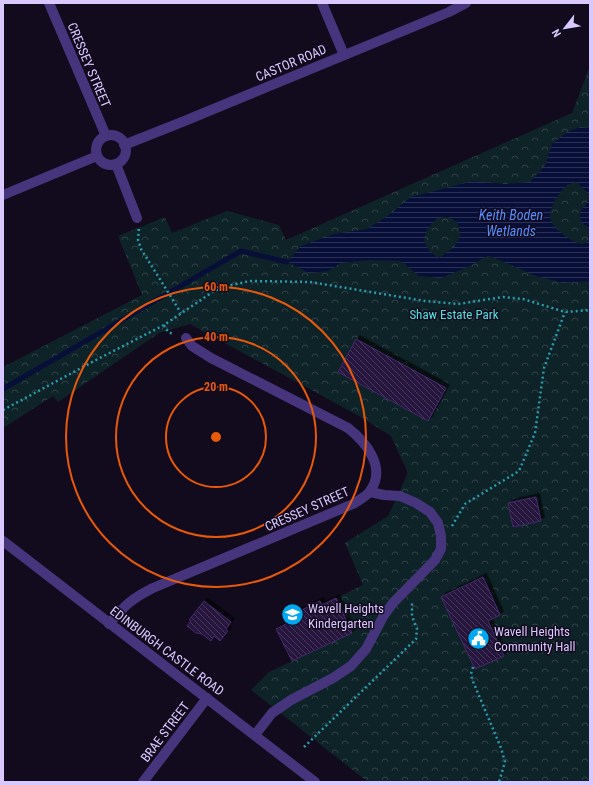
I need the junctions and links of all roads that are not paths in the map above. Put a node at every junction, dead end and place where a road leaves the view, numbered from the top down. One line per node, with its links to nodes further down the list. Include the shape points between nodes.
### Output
1 (49, 3): 5 (street, CRESSEY STREET)
2 (322, 3): 4 (street)
3 (466, 3): 4 (street, CASTOR ROAD)
4 (344, 55): 6 (street, CASTOR ROAD)
5 (106, 136): 6 (street, via 119,138); 7 (street, via 96,146)
6 (124, 145): 8 (street, via 125,154)
7 (97, 156): 8 (street, via 103,163); 9 (street)
8 (116, 164): 10 (street)
9 (3, 195)
10 (138, 218)
11 (186, 338): 12 (street, CRESSEY STREET, via 200,351 357,435 366,444 376,466 377,476)
12 (370, 492): 14 (street, CRESSEY STREET, via 338,511 153,588 126,604); 16 (street, via 400,496 430,512 438,523 441,549 435,560 393,603 366,649 351,666 272,713)
13 (3, 541): 14 (street, EDINBURGH CASTLE ROAD)
14 (109, 624): 15 (street, EDINBURGH CASTLE ROAD)
15 (207, 698): 16 (street, EDINBURGH CASTLE ROAD); 17 (street, BRAE STREET)
16 (255, 735): 18 (street, EDINBURGH CASTLE ROAD)
17 (143, 782)
18 (316, 782)

